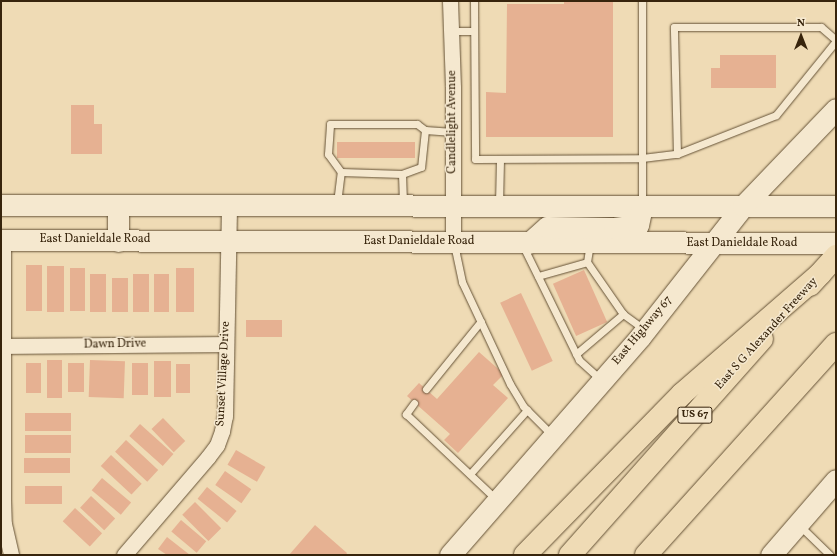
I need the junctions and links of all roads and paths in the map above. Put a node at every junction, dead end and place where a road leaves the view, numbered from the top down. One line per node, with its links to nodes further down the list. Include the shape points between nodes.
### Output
1 (450, 1): 4 (street, Candlelight Avenue)
2 (474, 1): 5 (lane)
3 (642, 1): 11 (lane)
4 (452, 31): 5 (lane); 9 (street, Candlelight Avenue)
5 (474, 31): 12 (lane, via 475,159)
6 (836, 40): 10 (lane, via 776,115); 10 (lane, via 821,27 674,27)
7 (836, 109): 23 (main road, East Highway 67)
8 (425, 130): 9 (lane); 13 (lane, via 417,124 330,124 328,154); 14 (lane, via 422,167)
9 (453, 132): 20 (street, Candlelight Avenue)
10 (677, 154): 11 (lane)
11 (642, 158): 12 (lane); 22 (lane)
12 (500, 159): 21 (lane)
13 (341, 172): 14 (lane); 18 (lane)
14 (402, 174): 19 (lane)
15 (1, 205): 16 (main road)
16 (118, 205): 17 (main road); 26 (main road)
17 (229, 206): 18 (main road); 27 (street, Sunset Village Drive)
18 (337, 206): 19 (main road)
19 (403, 206): 20 (main road)
20 (454, 206): 21 (main road); 28 (street, Candlelight Avenue)
21 (499, 206): 22 (main road)
22 (642, 206): 23 (main road); 29 (main road, via 638,225 614,228 547,227)
23 (743, 206): 24 (main road); 31 (main road, East Highway 67)
24 (836, 206)
25 (2, 240): 26 (main road, East Danieldale Road); 41 (street)
26 (118, 241): 27 (main road, East Danieldale Road)
27 (229, 241): 28 (main road, East Danieldale Road); 39 (street, Sunset Village Drive)
28 (453, 242): 29 (main road, East Danieldale Road); 37 (lane, via 462,282)
29 (525, 243): 32 (main road, East Danieldale Road); 35 (lane)
30 (836, 243): 31 (main road, East Danieldale Road)
31 (713, 244): 32 (main road, East Danieldale Road); 38 (main road, East Highway 67)
32 (588, 252): 35 (lane); 36 (lane)
33 (836, 256): 34 (highway, East S G Alexander Freeway / US 67)
34 (820, 274): 56 (highway, via 682,394); 57 (highway, East S G Alexander Freeway / US 67)
35 (538, 276): 42 (lane)
36 (623, 314): 38 (lane); 42 (lane)
37 (481, 322): 44 (lane); 46 (lane, via 510,384)
38 (645, 330): 43 (main road, East Highway 67)
39 (226, 344): 41 (street, Dawn Drive); 54 (street, Sunset Village Drive, via 225,416 217,445)
40 (836, 344): 48 (highway)
41 (3, 346): 53 (street, via 3,500 4,524)
42 (576, 354): 43 (lane, via 579,360)
43 (602, 380): 47 (main road, East Highway 67)
44 (426, 389)
45 (414, 403): 49 (lane, via 406,414)
46 (527, 410): 47 (lane); 49 (lane)
47 (553, 436): 51 (main road, East Highway 67)
48 (743, 448): 58 (highway); 59 (highway)
49 (470, 474): 51 (lane)
50 (836, 480): 52 (main road)
51 (498, 500): 55 (main road, East Highway 67)
52 (798, 524): 60 (main road); 61 (lane)
53 (11, 555)
54 (124, 555)
55 (450, 555)
56 (525, 555)
57 (570, 555)
58 (646, 555)
59 (664, 555)
60 (771, 555)
61 (830, 555)

